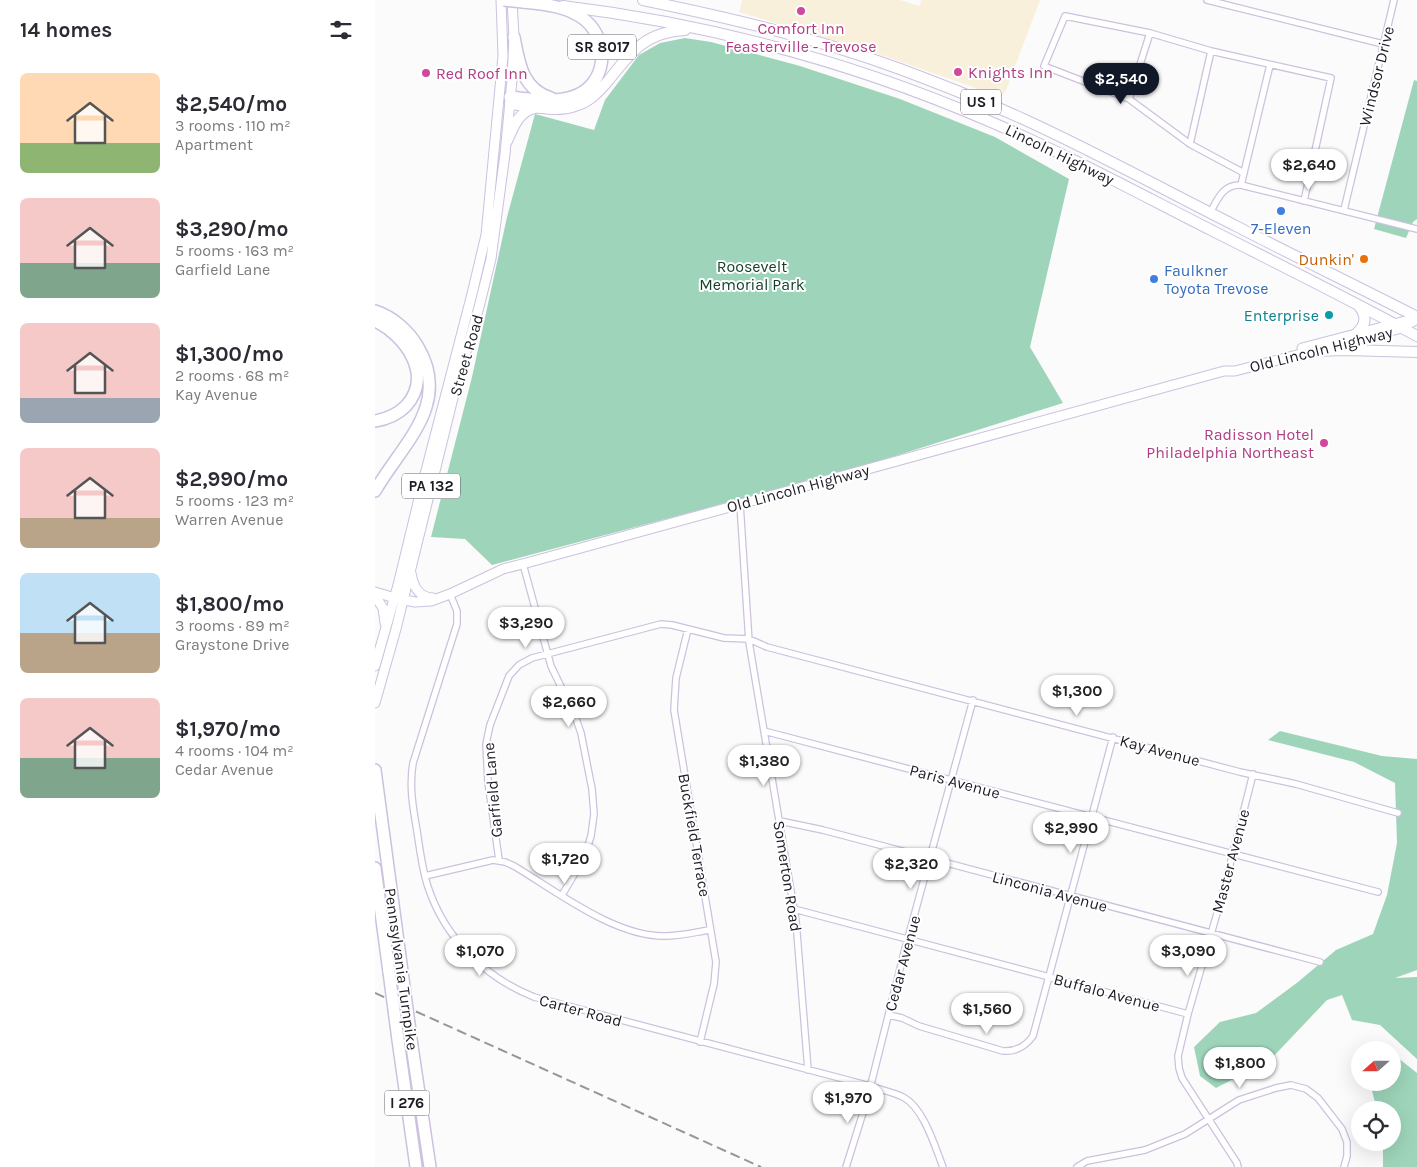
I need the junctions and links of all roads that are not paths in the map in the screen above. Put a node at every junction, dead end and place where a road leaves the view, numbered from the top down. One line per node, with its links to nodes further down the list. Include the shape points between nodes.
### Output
1 (502, 0): 6 (highway, Lincoln Highway / US 1, bridge); 17 (main road, Street Road / PA 132)
2 (643, 0): 8 (highway, Lincoln Highway / US 1)
3 (657, 0): 8 (highway)
4 (1207, 0): 12 (street)
5 (1394, 0): 12 (street, Windsor Drive)
6 (517, 1): 7 (highway, Lincoln Highway / US 1); 11 (main road, Street Road / PA 132)
7 (549, 4): 9 (highway, Lincoln Highway / US 1); 15 (highway, SR 8017, via 585,20 595,31 602,48 602,62 594,81 585,91)
8 (679, 7): 25 (highway, Lincoln Highway / US 1, via 814,41 929,80 1063,137)
9 (699, 30): 18 (highway, via 665,33 640,45 598,93 581,104 560,109); 27 (highway, Lincoln Highway / US 1, via 743,38 836,65 989,121 1078,162)
10 (1150, 33): 13 (street); 16 (street); 16 (street, via 1065,16 1044,66)
11 (514, 37): 15 (highway, via 520,68 529,85 546,96); 17 (main road, Street Road / PA 132)
12 (1383, 44): 24 (street, Windsor Drive)
13 (1211, 51): 14 (street); 20 (street)
14 (1270, 65): 21 (street); 23 (street, via 1331,78)
15 (565, 98): 17 (highway)
16 (1129, 99): 20 (street)
17 (507, 100): 18 (highway); 19 (main road, Street Road / PA 132); 45 (main road, Street Road / PA 132, via 486,235)
18 (539, 107): 19 (highway, via 521,114)
19 (507, 141): 41 (main road, Street Road / PA 132, via 491,259)
20 (1190, 144): 21 (street)
21 (1244, 173): 22 (street)
22 (1241, 186): 23 (street); 25 (street, via 1222,192)
23 (1304, 200): 24 (street)
24 (1344, 210): 26 (street)
25 (1210, 213): 29 (highway, Lincoln Highway / US 1)
26 (1417, 229)
27 (1359, 306): 31 (highway, Lincoln Highway / US 1); 32 (highway, via 1365,321)
28 (375, 311): 38 (highway, via 395,322 415,342 424,360 429,386 421,421)
29 (1417, 318): 31 (main road, Old Lincoln Highway)
30 (375, 321): 37 (highway, via 402,340 415,361 418,377 414,393 405,407 391,417)
31 (1398, 326): 32 (main road, Old Lincoln Highway); 33 (highway, Lincoln Highway / US 1); 34 (main road, Old Lincoln Highway)
32 (1357, 333): 36 (main road, Old Lincoln Highway, via 1234,365)
33 (1417, 336)
34 (1312, 351): 35 (highway); 36 (main road, Old Lincoln Highway)
35 (1417, 352)
36 (1224, 372): 39 (main road, Old Lincoln Highway)
37 (375, 421)
38 (375, 490)
39 (740, 504): 40 (main road, Old Lincoln Highway); 48 (street, Somerton Road)
40 (523, 564): 43 (main road, Old Lincoln Highway, via 503,569); 49 (street)
41 (411, 570): 44 (main road, via 420,594); 45 (main road, Street Road / PA 132)
42 (375, 594): 45 (main road, Old Lincoln Highway); 47 (main road, via 385,617)
43 (450, 594): 44 (main road, Old Lincoln Highway); 65 (street, Carter Road, via 457,611 457,624 411,776)
44 (441, 598): 45 (main road, Old Lincoln Highway, via 426,602)
45 (399, 599): 47 (main road, Street Road / PA 132); 52 (main road, Street Road / PA 132)
46 (688, 629): 48 (street, Garfield Lane, via 724,638); 49 (street, Garfield Lane, via 661,624); 70 (street, Buckfield Terrace, via 676,678 673,710)
47 (384, 635): 50 (main road, Street Road / PA 132)
48 (749, 639): 51 (street, Kay Avenue, via 767,647); 53 (street, Somerton Road)
49 (548, 654): 63 (street, Garfield Lane, via 525,661 513,671 487,734 487,764); 67 (street, via 554,676 581,733 594,808 593,829 586,852)
50 (375, 666)
51 (973, 700): 54 (street, Kay Avenue); 57 (street, Cedar Avenue)
52 (375, 703)
53 (764, 731): 57 (street, Paris Avenue); 60 (street, Somerton Road)
54 (1113, 737): 56 (street, Kay Avenue); 59 (street)
55 (375, 770): 82 (highway, Pennsylvania Turnpike / I 276, bridge)
56 (1253, 774): 58 (street, Kay Avenue); 61 (street, Master Avenue)
57 (951, 779): 59 (street, Paris Avenue); 62 (street, Cedar Avenue)
58 (1398, 813)
59 (1092, 816): 61 (street, Paris Avenue); 68 (street)
60 (780, 821): 62 (street, Linconia Avenue); 69 (street, Somerton Road)
61 (1232, 854): 66 (street, Paris Avenue); 71 (street, Master Avenue)
62 (929, 859): 68 (street, Linconia Avenue); 72 (street, Cedar Avenue)
63 (499, 860): 65 (street); 67 (street)
64 (375, 868): 81 (highway, Pennsylvania Turnpike / I 276, bridge)
65 (425, 876): 77 (street, Carter Road, via 449,931 469,954 505,983 547,1001)
66 (1378, 892)
67 (562, 895): 70 (street, via 611,924 636,932 664,936)
68 (1070, 897): 71 (street, Linconia Avenue); 74 (street)
69 (795, 909): 72 (street, Buffalo Avenue); 78 (street, Somerton Road)
70 (710, 930): 77 (street, Buckfield Terrace, via 716,969)
71 (1211, 933): 73 (street, Linconia Avenue); 75 (street, Master Avenue)
72 (908, 939): 74 (street, Buffalo Avenue); 76 (street, Cedar Avenue)
73 (1320, 962)
74 (1050, 976): 75 (street, Buffalo Avenue); 76 (street, via 1033,1036 1028,1043 1013,1051 1003,1051)
75 (1188, 1014): 80 (street, Master Avenue, via 1178,1056 1179,1068)
76 (889, 1015): 79 (street, Cedar Avenue)
77 (700, 1042): 78 (street, Carter Road)
78 (808, 1070): 79 (street, Carter Road)
79 (870, 1086): 83 (street, Cedar Avenue); 84 (street, Carter Road, via 904,1097 914,1105)
80 (1209, 1119): 85 (street, via 1185,1134 1145,1150 1087,1161); 86 (street, Master Avenue); 87 (street, via 1239,1100 1276,1088 1306,1089 1318,1098 1342,1129 1347,1142)
81 (416, 1167)
82 (430, 1167)
83 (846, 1167)
84 (943, 1167)
85 (1077, 1167)
86 (1238, 1167)
87 (1344, 1167)

